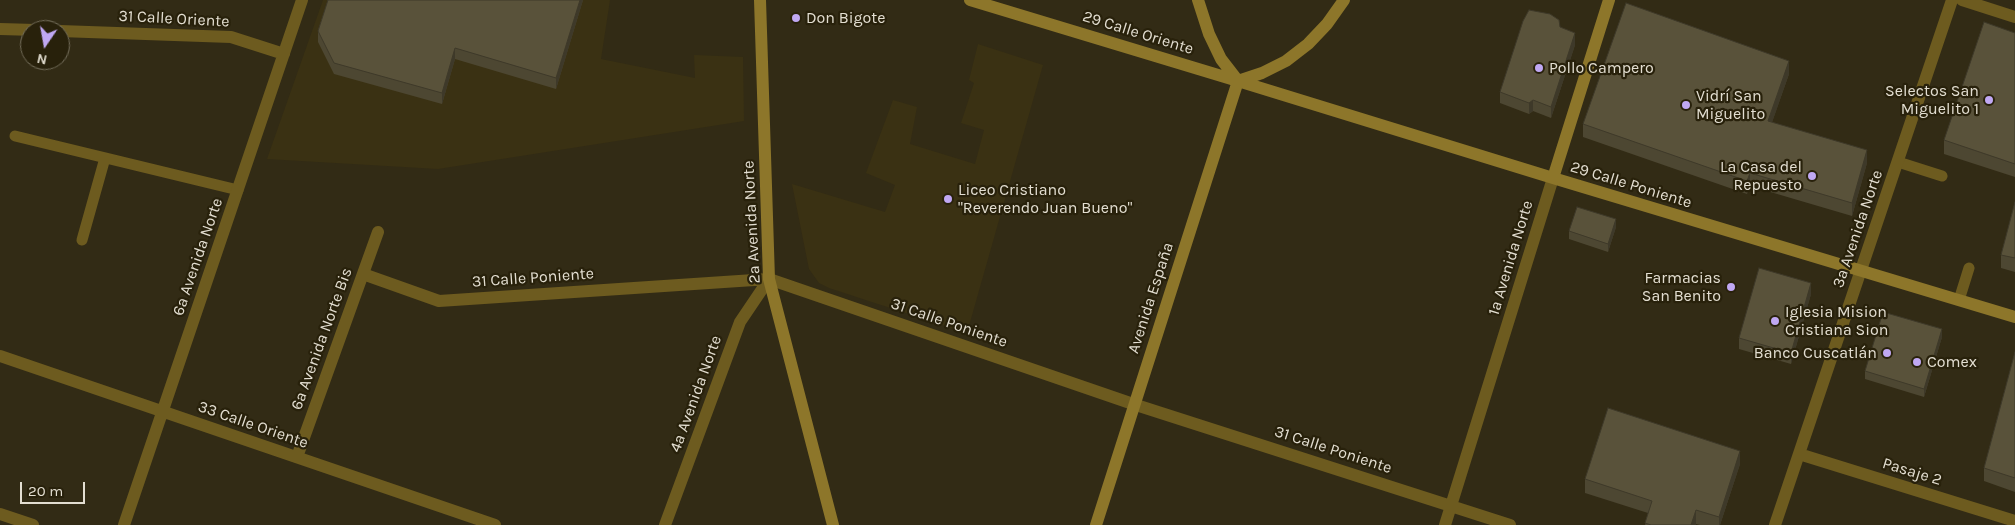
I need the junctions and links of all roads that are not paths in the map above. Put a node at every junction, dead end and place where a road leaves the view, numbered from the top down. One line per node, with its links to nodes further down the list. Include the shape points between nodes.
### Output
1 (302, 0): 13 (street, 6a Avenida Norte)
2 (760, 0): 26 (street, 2a Avenida Norte)
3 (970, 0): 14 (street, 29 Calle Oriente)
4 (1198, 0): 14 (street, via 1221,59)
5 (1344, 0): 14 (street, via 1328,24 1308,44 1262,74)
6 (1609, 0): 19 (street, 1a Avenida Norte)
7 (1952, 0): 17 (street, 3a Avenida Norte)
8 (1962, 0): 9 (street)
9 (2015, 17)
10 (0, 29): 11 (street)
11 (20, 30)
12 (70, 31): 13 (street, 31 Calle Oriente, via 223,36)
13 (284, 54): 20 (street, 6a Avenida Norte)
14 (1238, 81): 19 (street, 29 Calle Poniente); 30 (street, Avenida España)
15 (15, 136): 16 (lane)
16 (105, 158): 20 (lane); 22 (lane)
17 (1898, 162): 18 (lane); 24 (street, 3a Avenida Norte)
18 (1942, 176)
19 (1553, 178): 24 (street, 29 Calle Poniente); 34 (street, 1a Avenida Norte)
20 (238, 190): 31 (street, 6a Avenida Norte)
21 (378, 232): 25 (street, 6a Avenida Norte Bis)
22 (82, 240)
23 (1969, 268): 27 (lane)
24 (1861, 271): 27 (street, 29 Calle Poniente); 32 (street, 3a Avenida Norte)
25 (363, 274): 26 (street, 31 Calle Poniente, via 439,301); 33 (street, 6a Avenida Norte Bis)
26 (769, 279): 30 (street, 31 Calle Poniente); 40 (street, 4a Avenida Norte, via 740,322); 41 (street, 2a Avenida Norte)
27 (1959, 300): 28 (street, 29 Calle Poniente)
28 (2015, 317)
29 (0, 356): 31 (street, 33 Calle Oriente)
30 (1133, 404): 34 (street, 31 Calle Poniente); 42 (street, Avenida España)
31 (162, 412): 33 (street, 33 Calle Oriente); 38 (street, 6a Avenida Norte)
32 (1799, 454): 36 (street, Pasaje 2); 45 (street, 3a Avenida Norte)
33 (297, 457): 39 (street, 33 Calle Oriente)
34 (1451, 505): 43 (street, 1a Avenida Norte); 44 (street, 31 Calle Poniente)
35 (0, 514): 37 (street)
36 (2015, 521)
37 (33, 525)
38 (124, 525)
39 (495, 525)
40 (664, 525)
41 (833, 525)
42 (1096, 525)
43 (1445, 525)
44 (1510, 525)
45 (1775, 525)

